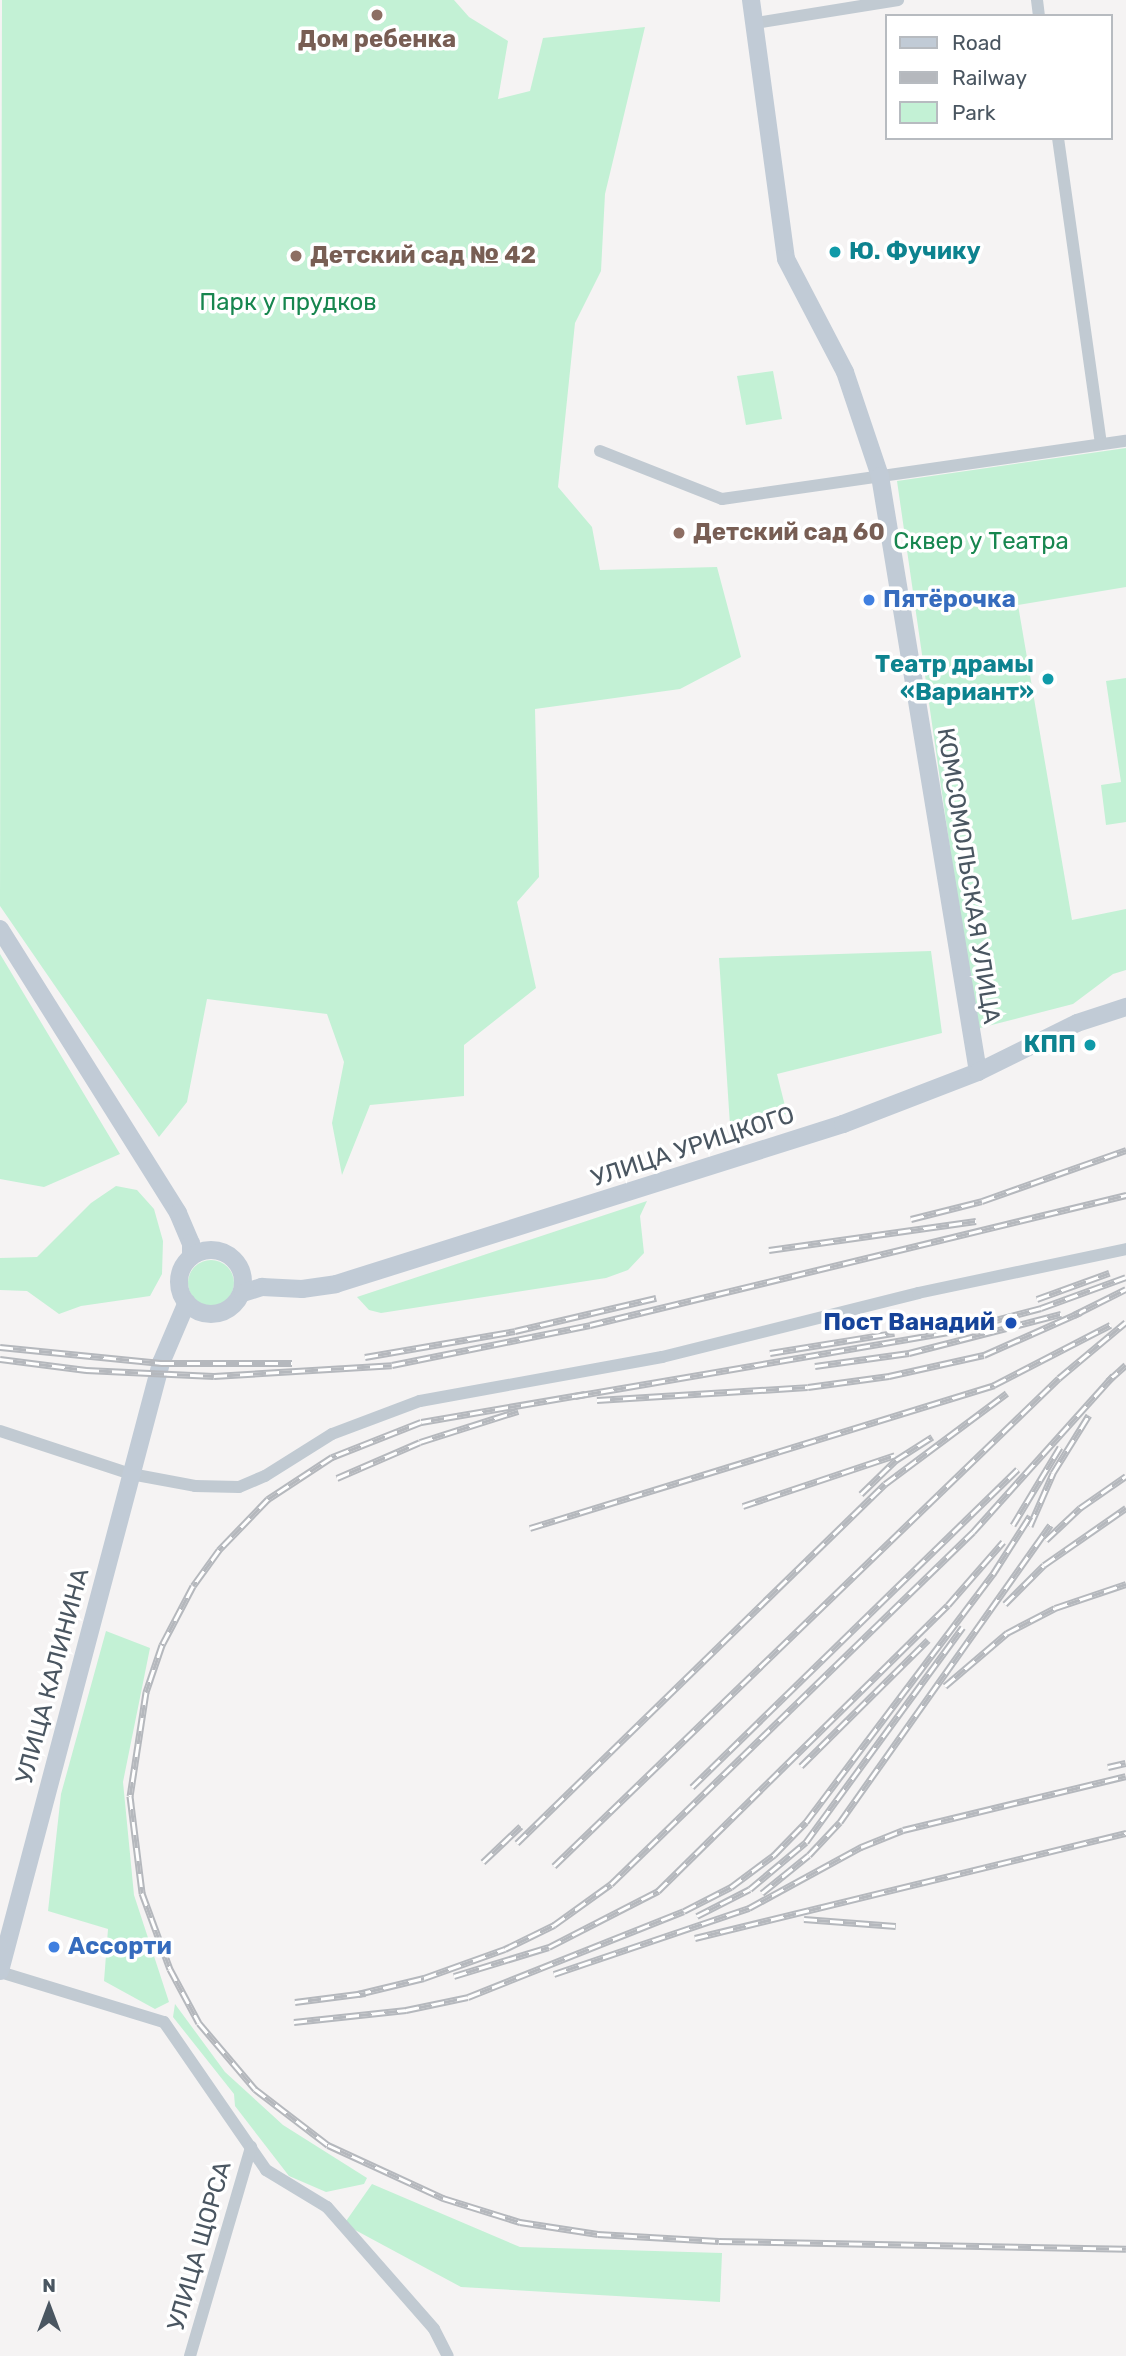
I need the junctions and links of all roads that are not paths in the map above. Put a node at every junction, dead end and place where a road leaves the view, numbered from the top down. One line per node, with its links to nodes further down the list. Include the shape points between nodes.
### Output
1 (751, 0): 3 (street, КОМСОМОЛЬСКАЯ УЛИЦА)
2 (898, 0): 3 (street)
3 (755, 23): 8 (street, КОМСОМОЛЬСКАЯ УЛИЦА, via 786,259 845,372)
4 (1058, 140): 6 (street)
5 (1126, 440): 6 (street)
6 (1101, 444): 8 (street)
7 (600, 451): 8 (street, via 722,499)
8 (880, 476): 11 (street, КОМСОМОЛЬСКАЯ УЛИЦА)
9 (0, 929): 13 (street, via 155,1176)
10 (1126, 1007): 11 (street, УЛИЦА УРИЦКОГО, via 1077,1023)
11 (978, 1072): 14 (street, УЛИЦА УРИЦКОГО, via 881,1112 457,1249 336,1284 302,1289)
12 (1126, 1249): 17 (street, via 918,1293 662,1357 420,1401 332,1433 265,1476 239,1487 195,1486)
13 (195, 1251): 14 (street, via 228,1256); 15 (street, via 178,1280)
14 (243, 1285): 15 (street, via 237,1303 218,1313)
15 (188, 1309): 17 (street, УЛИЦА КАЛИНИНА, via 161,1363)
16 (0, 1431): 17 (street)
17 (131, 1474): 18 (street, УЛИЦА КАЛИНИНА)
18 (0, 1972): 19 (street, via 164,2022)
19 (251, 2147): 20 (street, via 266,2170 327,2207 434,2329); 21 (street, УЛИЦА ЩОРСА)
20 (446, 2355)
21 (190, 2356)

